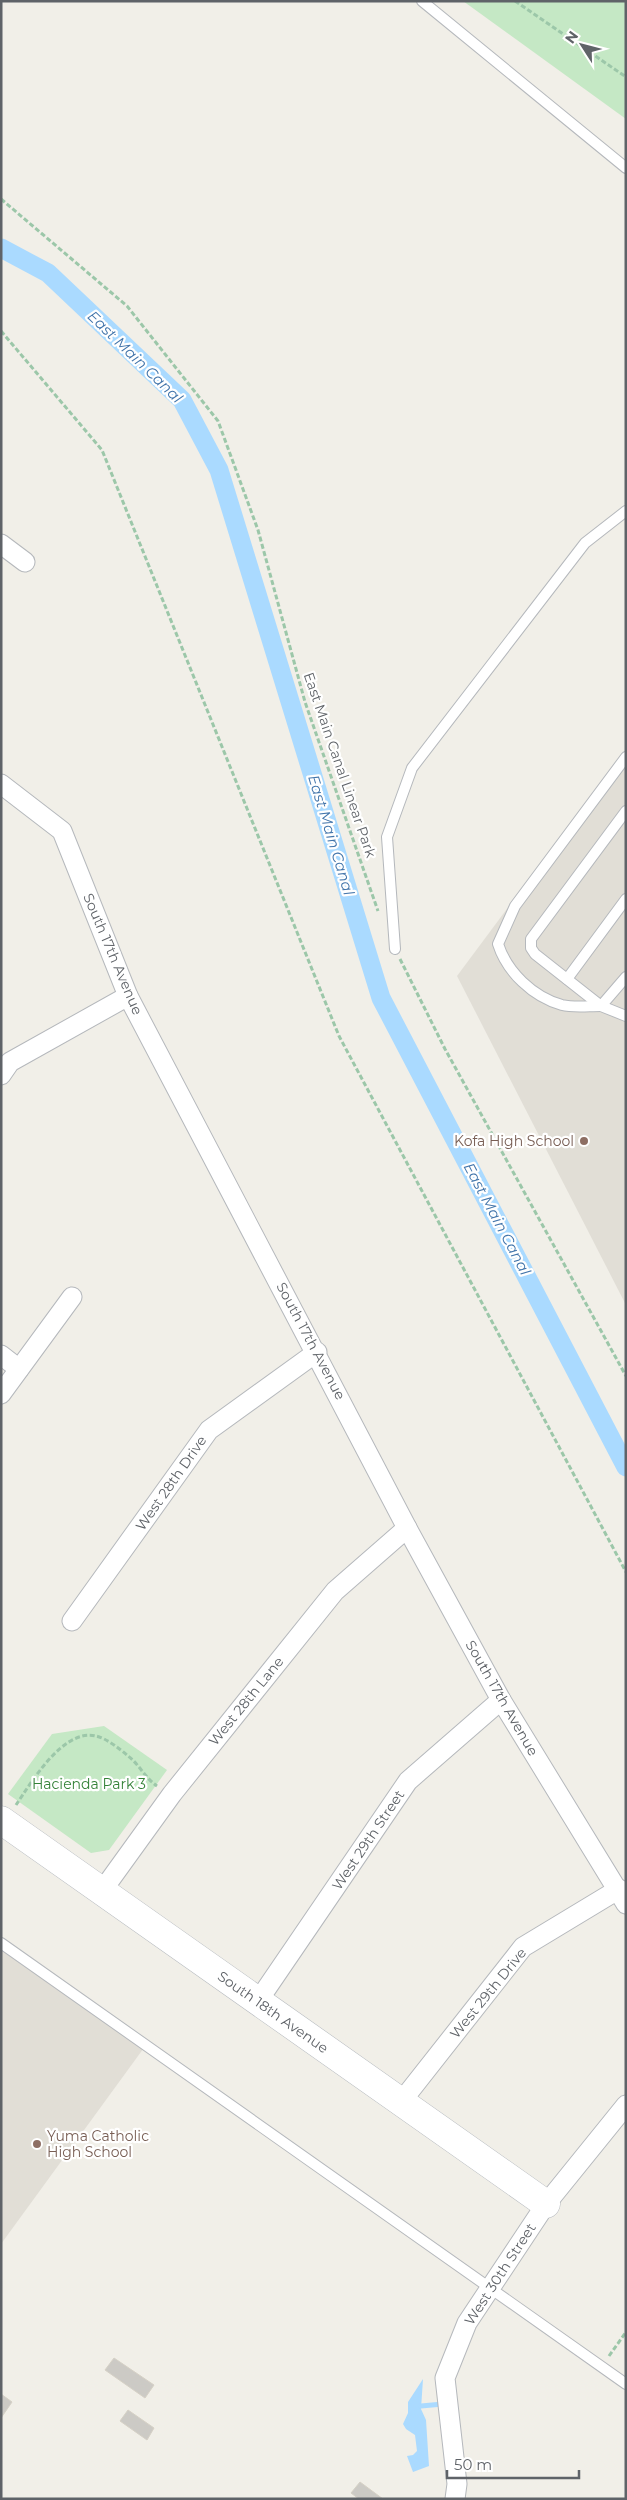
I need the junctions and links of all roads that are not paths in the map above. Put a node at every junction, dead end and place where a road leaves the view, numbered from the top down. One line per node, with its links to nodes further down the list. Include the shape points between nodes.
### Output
1 (422, 1): 2 (lane)
2 (626, 168)
3 (626, 511): 10 (lane, via 585,543 412,768 388,837)
4 (1, 544): 5 (street)
5 (25, 562)
6 (626, 758): 14 (lane, via 515,906 498,944 504,960 517,978 543,997 570,1006)
7 (1, 784): 13 (street, South 17th Avenue, via 62,831)
8 (626, 811): 12 (lane, via 531,939 535,954)
9 (626, 899): 12 (lane)
10 (395, 949)
11 (626, 977): 14 (lane)
12 (567, 979): 14 (lane)
13 (128, 996): 16 (street, via 10,1062); 18 (street, South 17th Avenue)
14 (601, 1006): 15 (lane)
15 (626, 1016)
16 (1, 1075)
17 (72, 1297): 20 (street)
18 (317, 1352): 22 (street, South 17th Avenue); 23 (street, West 28th Drive, via 209,1430)
19 (1, 1355): 20 (street)
20 (19, 1370): 21 (street)
21 (1, 1394)
22 (408, 1528): 24 (street, South 17th Avenue); 26 (street, West 28th Lane, via 335,1591 172,1794)
23 (72, 1621)
24 (501, 1700): 27 (street, South 17th Avenue); 29 (street, West 29th Street, via 408,1781)
25 (3, 1821): 26 (street, South 18th Avenue)
26 (102, 1891): 29 (street, South 18th Avenue)
27 (622, 1896): 30 (street, West 29th Drive, via 524,1947)
28 (1, 1943): 33 (lane)
29 (258, 2001): 30 (street, South 18th Avenue)
30 (401, 2102): 32 (street, South 18th Avenue)
31 (626, 2106): 32 (street, West 30th Street)
32 (546, 2204): 33 (street, West 30th Street)
33 (490, 2288): 34 (lane); 35 (street, West 30th Street, via 467,2323 444,2378)
34 (626, 2384)
35 (455, 2499)

